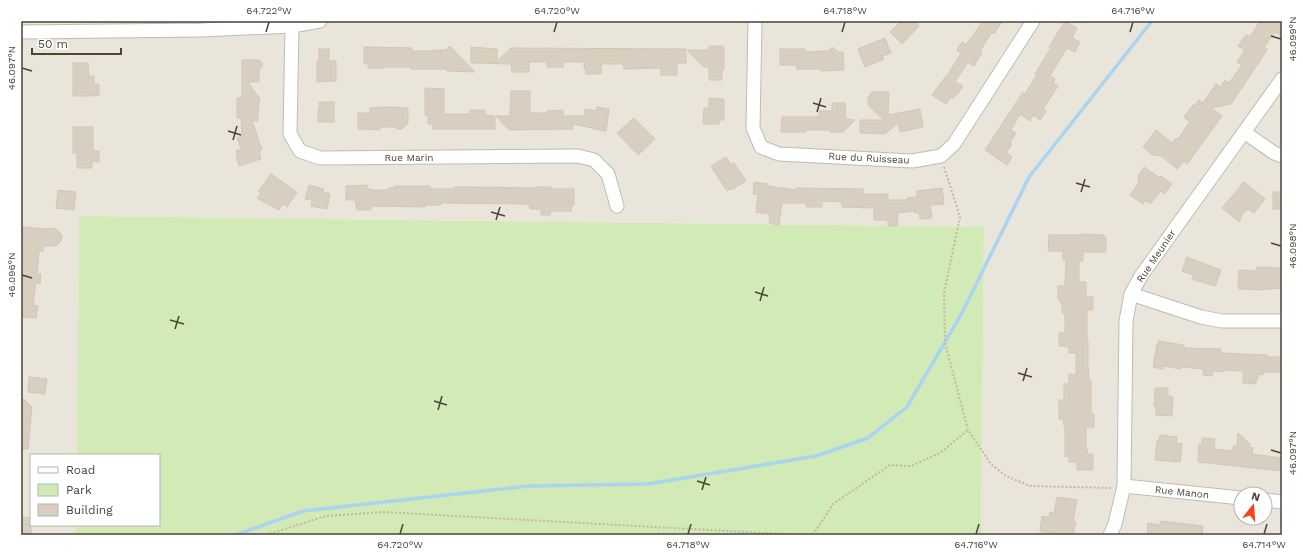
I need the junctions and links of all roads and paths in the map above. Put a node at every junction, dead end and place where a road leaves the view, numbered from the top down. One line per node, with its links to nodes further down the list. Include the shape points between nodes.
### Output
1 (320, 21): 5 (street)
2 (755, 21): 9 (street, Rue du Ruisseau, via 754,128 761,147 780,154 912,161)
3 (1033, 21): 9 (street, via 954,144)
4 (201, 25): 5 (street); 6 (street)
5 (292, 26): 11 (street, Rue Marin, via 290,134 300,151 320,158 578,156 594,160 608,174)
6 (21, 32)
7 (1282, 78): 8 (street, Rue Meunier)
8 (1244, 132): 10 (street); 12 (street, Rue Meunier, via 1141,276)
9 (940, 156): 14 (path, via 960,217 944,293 945,343)
10 (1282, 156)
11 (617, 206)
12 (1131, 294): 13 (street, via 1201,317 1222,321); 15 (street, Rue Meunier, via 1126,321)
13 (1282, 321)
14 (968, 430): 15 (path, via 991,464 1006,476 1030,486); 19 (path, via 940,453 911,466 890,465 833,504)
15 (1124, 486): 16 (street, Rue Manon); 20 (street, Rue Meunier)
16 (1233, 497)
17 (266, 535): 18 (path, via 326,516 383,512)
18 (800, 535)
19 (813, 535)
20 (1110, 535)

